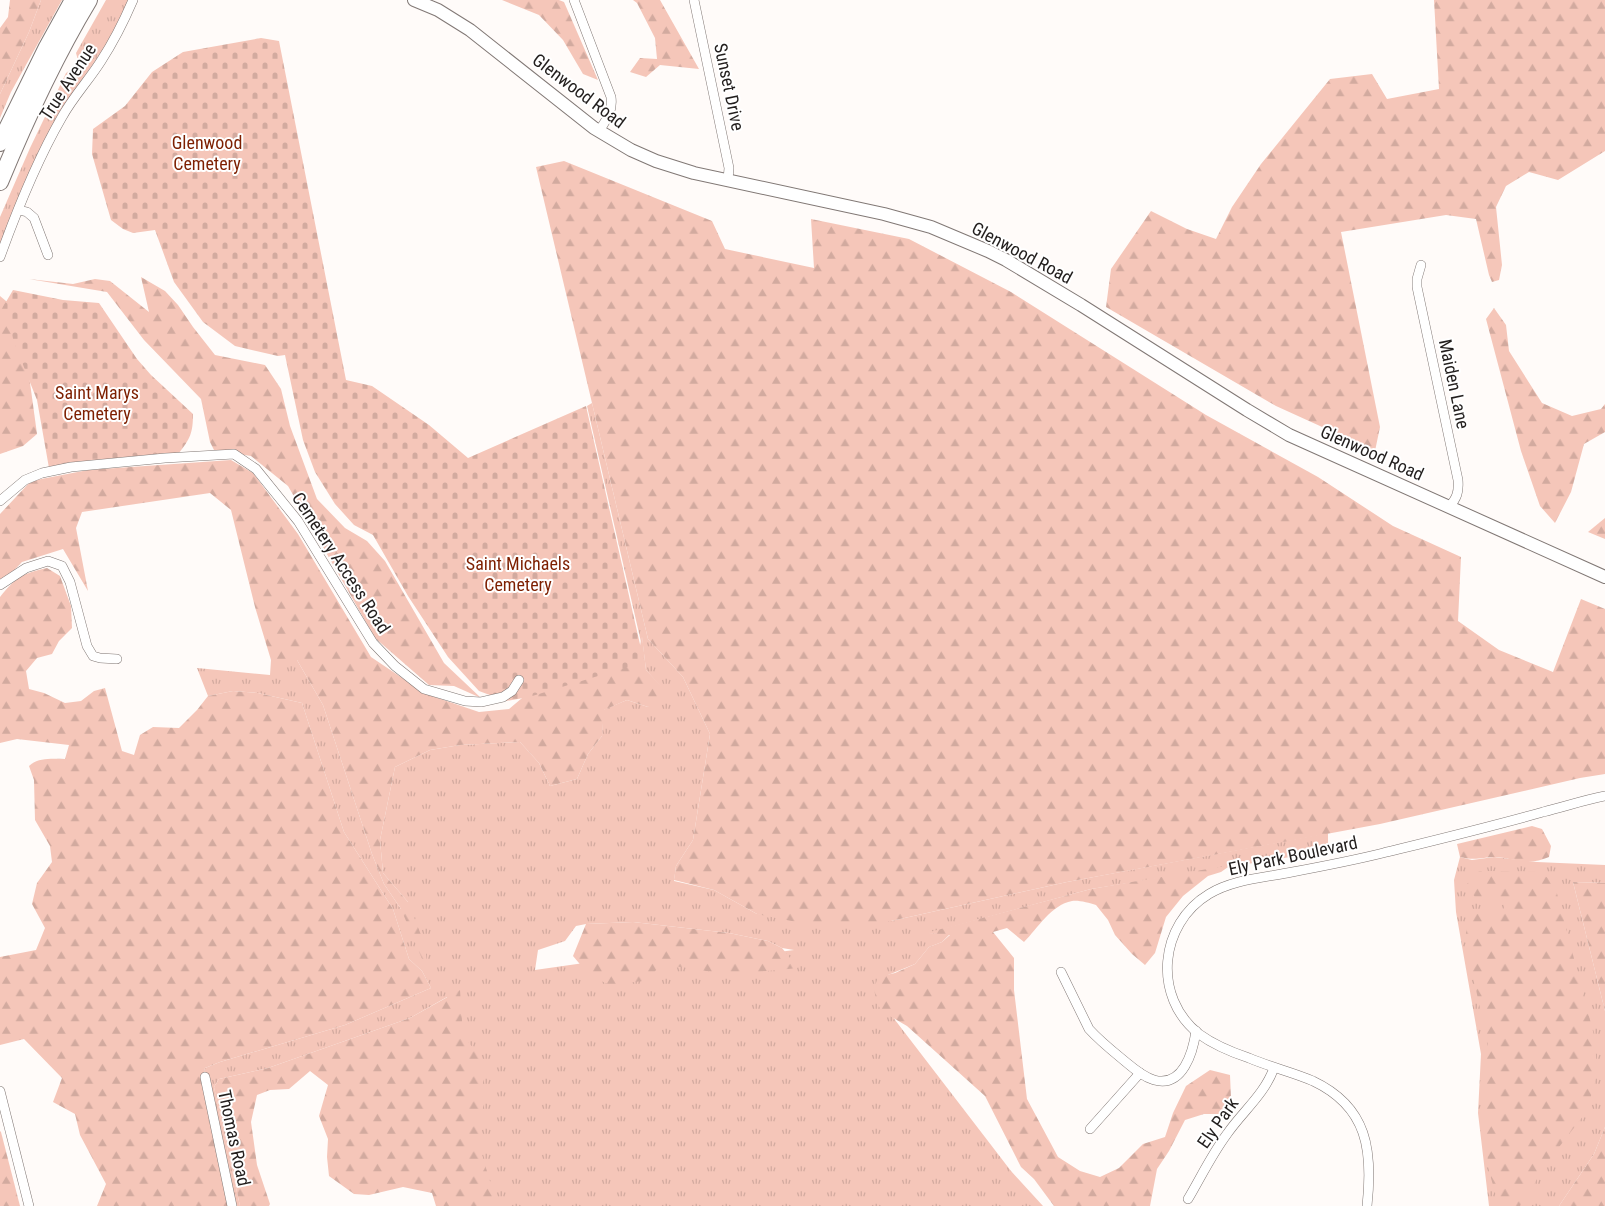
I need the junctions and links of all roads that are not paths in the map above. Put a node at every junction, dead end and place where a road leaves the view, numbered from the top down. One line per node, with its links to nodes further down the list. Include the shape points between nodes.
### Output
1 (133, 0): 10 (street, True Avenue, via 121,29 101,62 61,118)
2 (414, 0): 6 (street, Glenwood Road, via 438,10 470,30)
3 (574, 0): 6 (street, via 611,97 610,114)
4 (694, 0): 8 (street, Sunset Drive, via 729,168)
5 (81, 1): 7 (highway, via 47,47); 9 (highway)
6 (599, 131): 8 (street, Glenwood Road, via 656,161)
7 (0, 143)
8 (728, 180): 15 (street, Glenwood Road, via 893,216 931,227 988,251 1289,435)
9 (0, 182)
10 (19, 210): 11 (street, via 34,218); 12 (street, True Avenue)
11 (48, 254)
12 (0, 257)
13 (1421, 266): 15 (street, Maiden Lane, via 1417,287 1458,480 1459,491)
14 (0, 501): 19 (street, Cemetery Access Road, via 25,480 42,472 234,454 256,469 298,521 373,643 396,666 424,688 466,701 481,702 503,697)
15 (1449, 507): 16 (street, Glenwood Road)
16 (1605, 577)
17 (0, 585): 18 (street, via 26,568 48,561 62,566 70,582 87,646 93,656)
18 (117, 659)
19 (520, 680)
20 (1605, 796): 22 (street, Ely Park Boulevard, via 1383,853 1238,882 1212,892 1191,908 1178,924 1167,964 1175,1005)
21 (1061, 972): 24 (street, via 1089,1030)
22 (1196, 1031): 23 (street, Ely Park Boulevard, via 1220,1047); 24 (street, via 1189,1060 1180,1073 1168,1079 1155,1080)
23 (1274, 1068): 28 (street, Ely Park, via 1268,1082 1227,1134); 31 (street, Ely Park Boulevard, via 1328,1089 1352,1111 1366,1138 1369,1160)
24 (1140, 1073): 27 (street)
25 (204, 1078): 30 (street, Thomas Road)
26 (0, 1091): 29 (street)
27 (1090, 1129)
28 (1188, 1199)
29 (29, 1206)
30 (232, 1206)
31 (1367, 1206)

